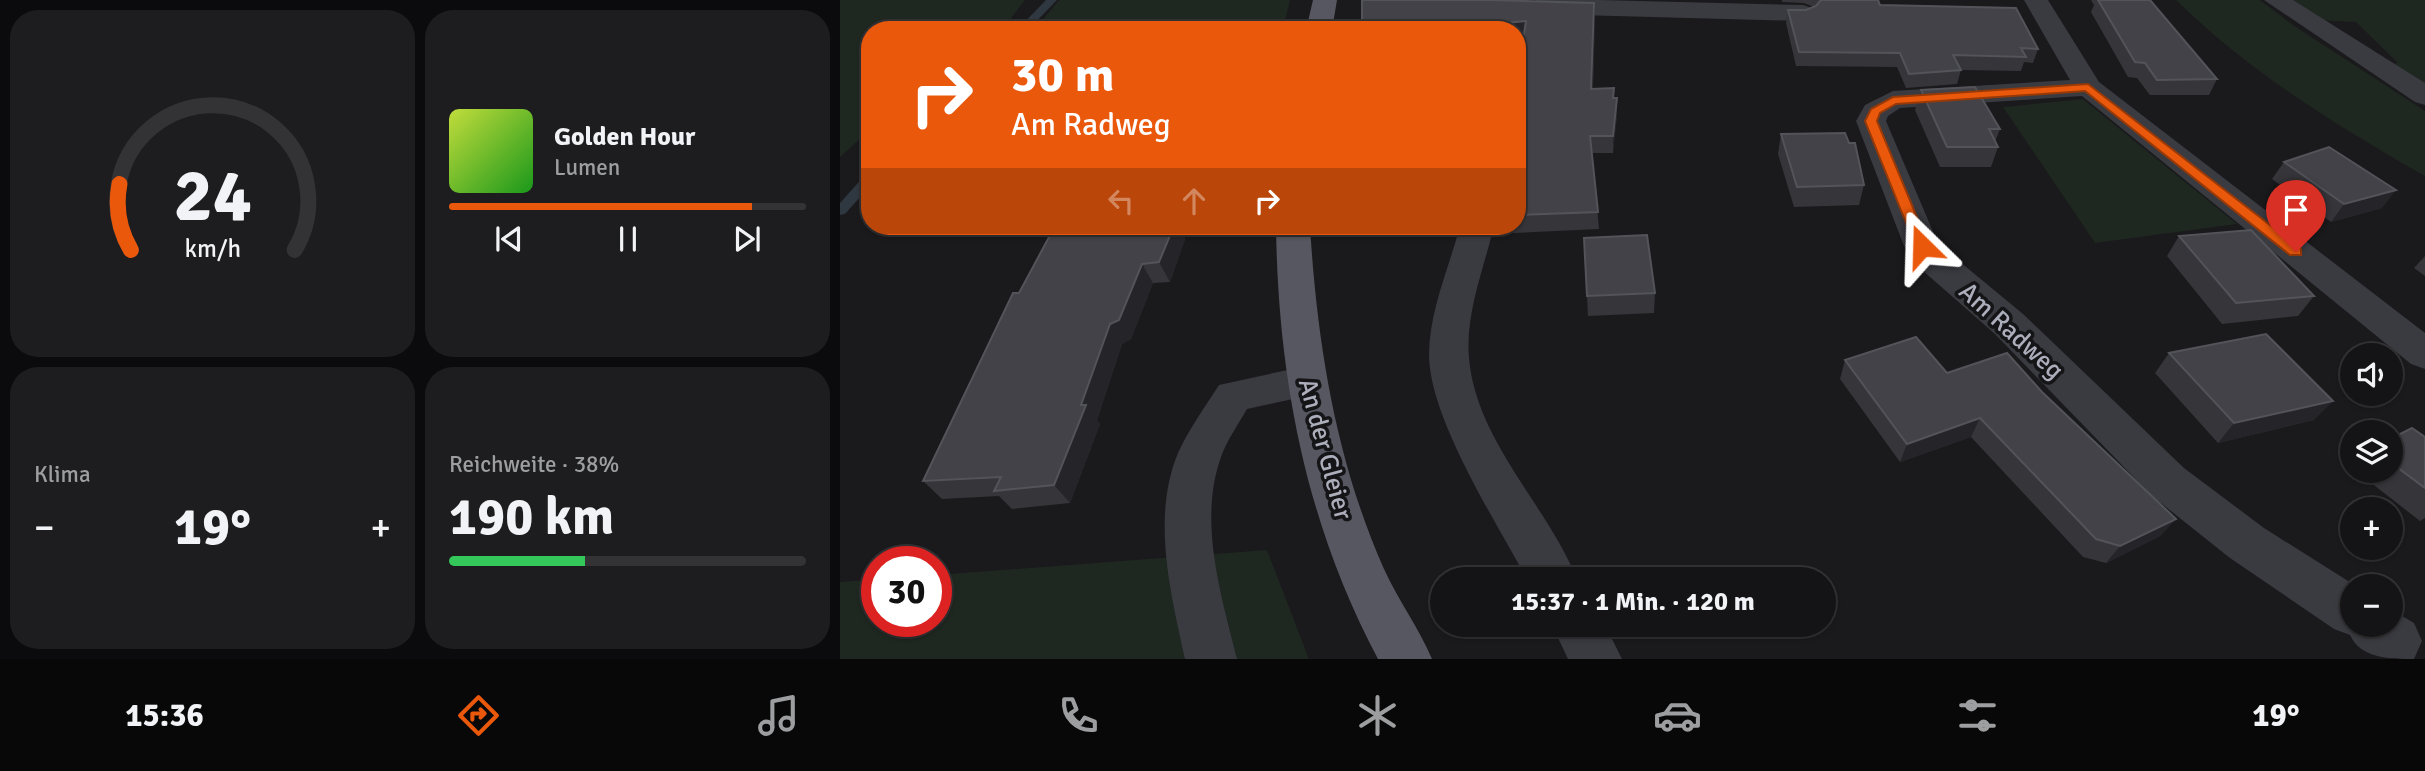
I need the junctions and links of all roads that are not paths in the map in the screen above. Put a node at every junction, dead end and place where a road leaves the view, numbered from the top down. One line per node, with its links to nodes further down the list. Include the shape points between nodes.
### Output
1 (1325, 0): 6 (main road)
2 (2036, 0): 7 (street)
3 (2276, 0): 8 (street)
4 (1515, 5): 5 (street)
5 (1802, 13)
6 (1321, 21)
7 (2088, 87): 11 (street); 14 (street, Am Radweg, via 1893,100 1875,111 1871,121 1922,246 1953,278 2010,324 2168,482 2247,543)
8 (2425, 96)
9 (1293, 235): 12 (main road, An der Gleier, via 1294,293)
10 (1474, 235): 13 (street, via 1451,328 1449,361 1454,388 1468,423)
11 (2425, 354)
12 (1306, 382): 16 (street, via 1234,396 1198,459 1189,492 1190,542); 17 (main road, An der Gleier, via 1337,504 1360,570)
13 (1546, 567)
14 (2340, 604)
15 (1584, 637): 18 (street)
16 (1211, 659)
17 (1406, 659)
18 (1596, 659)

